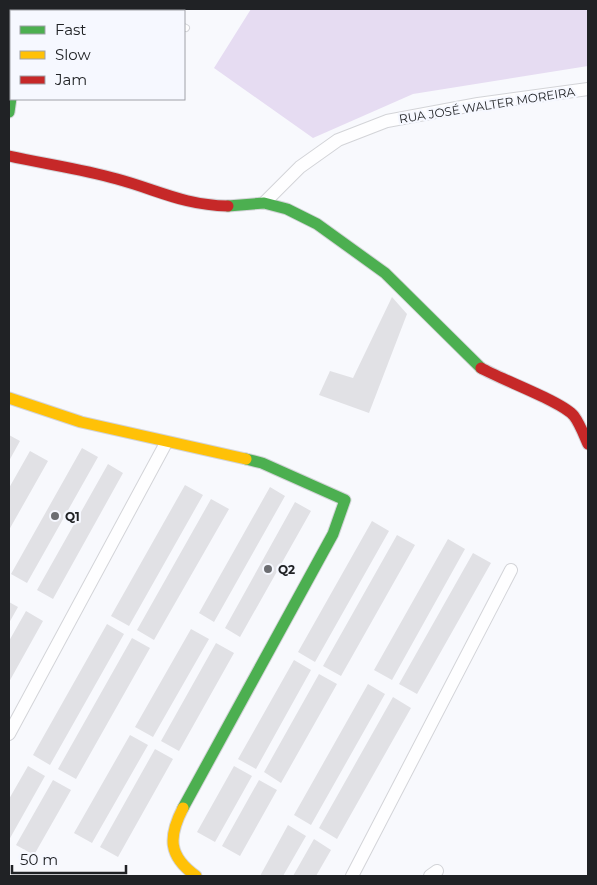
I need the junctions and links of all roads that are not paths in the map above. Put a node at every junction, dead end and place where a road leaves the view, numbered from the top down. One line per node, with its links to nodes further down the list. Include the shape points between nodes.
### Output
1 (588, 89): 3 (street, RUA JOSÉ WALTER MOREIRA, via 387,120 338,140 300,167)
2 (9, 156): 3 (street, via 118,180 199,204)
3 (264, 203): 6 (street, via 287,209 317,224 384,273 481,368 562,406 574,416)
4 (9, 398): 5 (street, via 80,422)
5 (166, 443): 8 (street); 9 (street, via 262,463 345,500 332,534 175,824 172,836 174,854 186,870)
6 (588, 444)
7 (511, 570): 10 (street)
8 (9, 734)
9 (196, 876)
10 (352, 876)

